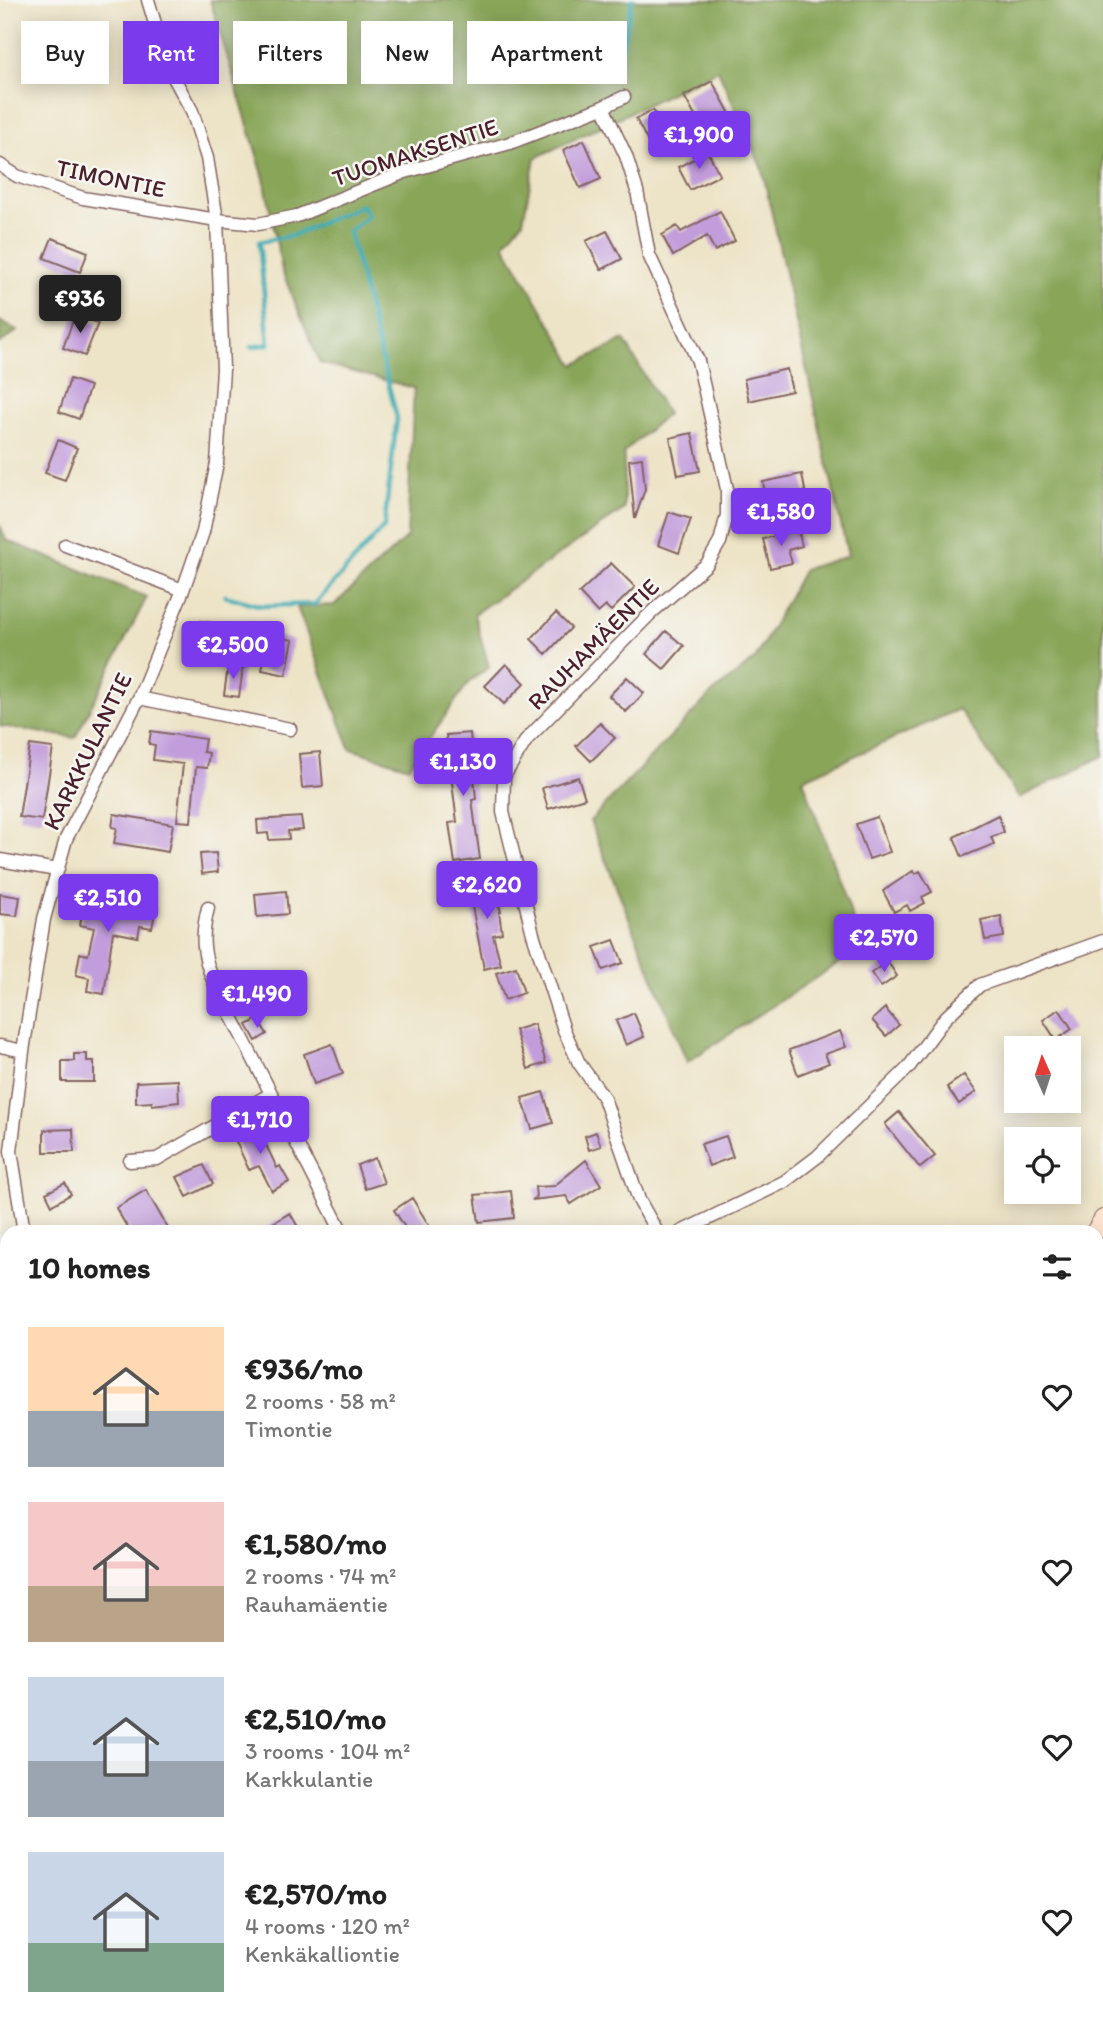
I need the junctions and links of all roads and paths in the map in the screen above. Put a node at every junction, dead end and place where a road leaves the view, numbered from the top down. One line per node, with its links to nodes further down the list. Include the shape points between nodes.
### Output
1 (148, 0): 5 (street, KARKKULANTIE, via 168,67 192,111 207,158)
2 (624, 97): 3 (street, TUOMAKSENTIE)
3 (603, 107): 5 (street, TUOMAKSENTIE, via 510,143 405,172 297,216 258,224); 20 (street, RAUHAMÄENTIE, via 637,191 649,255 698,361 727,489 727,515 720,542 707,564 652,612 527,739 504,776 503,812 533,934 564,1030 579,1063 604,1098 639,1200)
4 (0, 165): 5 (street, TIMONTIE, via 17,176 83,198)
5 (217, 220): 7 (street, KARKKULANTIE, via 223,369 217,463 203,532)
6 (65, 545): 7 (street)
7 (183, 590): 8 (street, KARKKULANTIE)
8 (139, 698): 9 (street); 11 (street, KARKKULANTIE, via 66,839)
9 (290, 729)
10 (0, 860): 11 (street)
11 (57, 870): 15 (street, KARKKULANTIE, via 44,919)
12 (208, 908): 16 (street, via 203,956)
13 (1103, 941): 21 (street, via 981,985 945,1018 908,1068 817,1157 784,1182)
14 (0, 1046): 15 (street)
15 (23, 1051): 18 (street, KARKKULANTIE, via 11,1151)
16 (270, 1095): 17 (street, via 157,1159); 19 (street)
17 (130, 1161)
18 (22, 1225)
19 (338, 1225)
20 (653, 1225)
21 (695, 1225)

